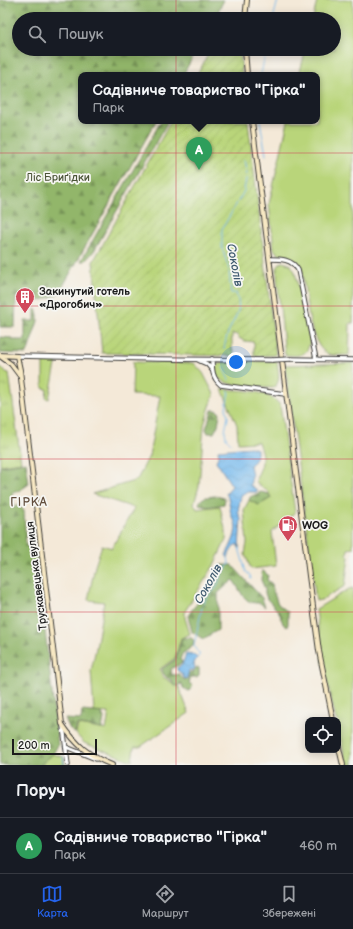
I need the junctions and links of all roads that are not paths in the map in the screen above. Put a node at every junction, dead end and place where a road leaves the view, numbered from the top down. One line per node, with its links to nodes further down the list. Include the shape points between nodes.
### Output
1 (247, 0): 2 (main road)
2 (246, 12)
3 (246, 56): 4 (main road)
4 (247, 72)
5 (252, 124): 6 (main road)
6 (270, 259): 11 (street, via 290,261 298,270); 15 (main road)
7 (0, 356): 8 (main road); 14 (main road, via 15,368)
8 (17, 356): 9 (street); 14 (main road, Трускавецька вулиця)
9 (195, 359): 10 (street); 13 (street, via 204,362)
10 (212, 359): 11 (street, bridge); 13 (street)
11 (316, 359): 12 (street)
12 (352, 360)
13 (212, 370): 15 (street, via 216,380 221,384)
14 (21, 380): 17 (main road, Трускавецька вулиця, via 62,724)
15 (285, 394): 16 (main road, via 319,652)
16 (332, 717)
17 (65, 731): 18 (street); 20 (main road)
18 (66, 747): 20 (street); 22 (street)
19 (340, 753): 21 (main road)
20 (97, 759): 23 (main road)
21 (342, 764)
22 (68, 765)
23 (112, 765)

